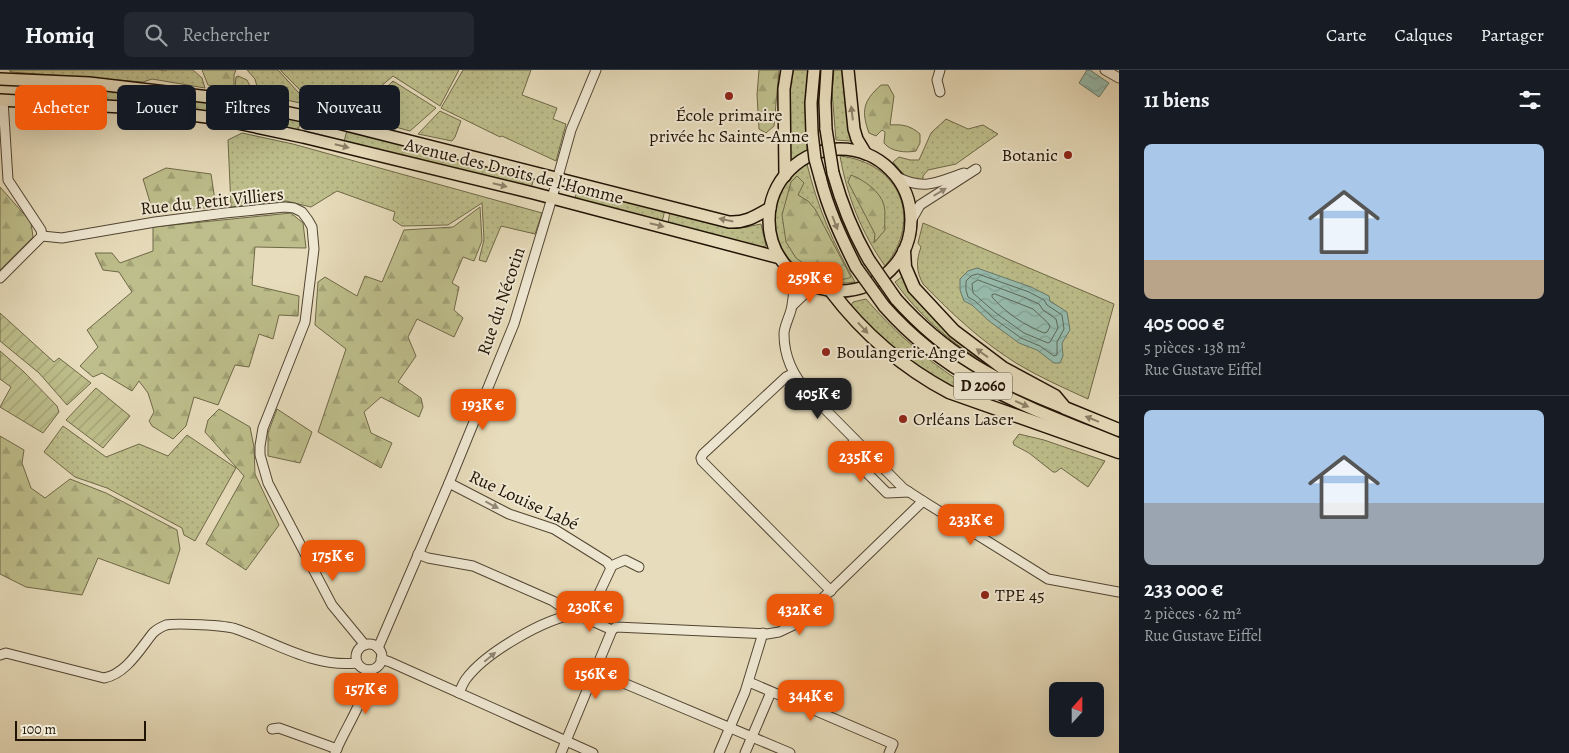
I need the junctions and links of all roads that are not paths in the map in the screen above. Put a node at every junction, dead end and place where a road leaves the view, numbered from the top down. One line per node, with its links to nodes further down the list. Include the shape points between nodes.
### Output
1 (596, 70): 19 (street, Rue du Nécotin, via 571,130)
2 (787, 70): 17 (main road, via 784,89)
3 (814, 70): 35 (main road, D 2060, one-way to 35, bridge, via 812,133 826,202 856,267 884,306 926,347 980,384)
4 (827, 70): 32 (main road, D 2060, bridge, via 826,129 842,206 869,260 896,299 916,322 984,372)
5 (848, 70): 16 (main road, one-way to 5, via 854,129)
6 (940, 70): 10 (street, via 937,80)
7 (1105, 70): 9 (street)
8 (3, 76): 12 (main road, Avenue des Droits de l'Homme, via 154,89)
9 (1119, 78)
10 (940, 92)
11 (2, 100): 15 (main road, Avenue des Droits de l'Homme, via 139,108 214,118); 23 (street, via 8,180)
12 (299, 115)
13 (320, 130): 15 (main road)
14 (364, 130): 19 (main road, Avenue des Droits de l'Homme)
15 (318, 140): 20 (main road, Avenue des Droits de l'Homme, one-way to 20)
16 (866, 154): 17 (main road, via 844,150 822,152 801,161); 18 (main road)
17 (785, 176): 21 (main road)
18 (897, 177): 22 (main road, via 910,206); 22 (street, one-way to 18, via 920,205 976,169 929,185 916,185)
19 (558, 178): 20 (street, Rue du Nécotin); 21 (main road, Avenue des Droits de l'Homme, one-way to 19, via 748,220 728,222)
20 (552, 198): 25 (main road, Avenue des Droits de l'Homme, one-way to 25); 37 (street, Rue du Nécotin, via 514,324)
21 (770, 208): 25 (main road, via 769,225)
22 (911, 222): 24 (main road)
23 (42, 236): 27 (street); 49 (street, Rue du Petit Villiers, via 62,238 285,207 302,212 312,228 314,249 305,322 263,428 260,455 265,475 332,605)
24 (904, 252): 29 (main road, via 892,270 874,283 854,290); 32 (highway, one-way to 24, via 1055,396 1003,368 954,331 914,288 905,266)
25 (780, 258): 26 (main road)
26 (794, 274): 28 (main road); 30 (street)
27 (0, 278)
28 (813, 286): 29 (main road); 30 (street)
29 (831, 291): 36 (highway, one-way to 36, via 865,331 928,381 957,395)
30 (792, 304): 31 (street, via 784,333 787,357)
31 (794, 374): 34 (street); 43 (street, via 701,458)
32 (1065, 408): 33 (highway, D 2060, one-way to 32)
33 (1119, 430)
34 (854, 439): 38 (street); 38 (street, via 849,455 887,493)
35 (1119, 444)
36 (1119, 452)
37 (449, 483): 40 (street, Rue du Nécotin); 41 (street, Rue Louise Labé, one-way to 41, via 509,514 554,529)
38 (909, 492): 39 (street)
39 (923, 501): 43 (street); 44 (street, via 1048,579)
40 (418, 554): 45 (street, via 473,566); 50 (street, Rue du Nécotin)
41 (610, 566): 42 (street, via 625,560); 46 (street)
42 (639, 567)
43 (831, 591): 48 (street, via 796,624 779,632)
44 (1119, 592)
45 (577, 614): 46 (street); 58 (street, one-way to 45, via 466,678 494,653 550,622)
46 (587, 619): 47 (street)
47 (612, 630): 48 (street, via 616,627); 55 (street)
48 (763, 633): 56 (street)
49 (365, 645): 50 (street); 53 (street, via 357,652)
50 (378, 648): 52 (street)
51 (0, 655): 53 (street, via 6,653 104,678 123,669 153,633 168,624 229,627 316,660)
52 (381, 660): 54 (street, via 376,668); 58 (street)
53 (357, 663): 54 (street)
54 (369, 670): 63 (street, via 360,701)
55 (596, 671): 59 (street); 62 (street)
56 (749, 682): 57 (street); 59 (street)
57 (771, 692): 61 (street); 69 (street, via 893,744)
58 (459, 693): 62 (street)
59 (730, 728): 61 (street); 66 (street)
60 (272, 729): 63 (street, via 279,728)
61 (752, 737): 67 (street); 68 (street)
62 (566, 742): 64 (street); 65 (street)
63 (336, 751)
64 (561, 753)
65 (593, 753)
66 (719, 753)
67 (745, 753)
68 (790, 753)
69 (889, 753)

